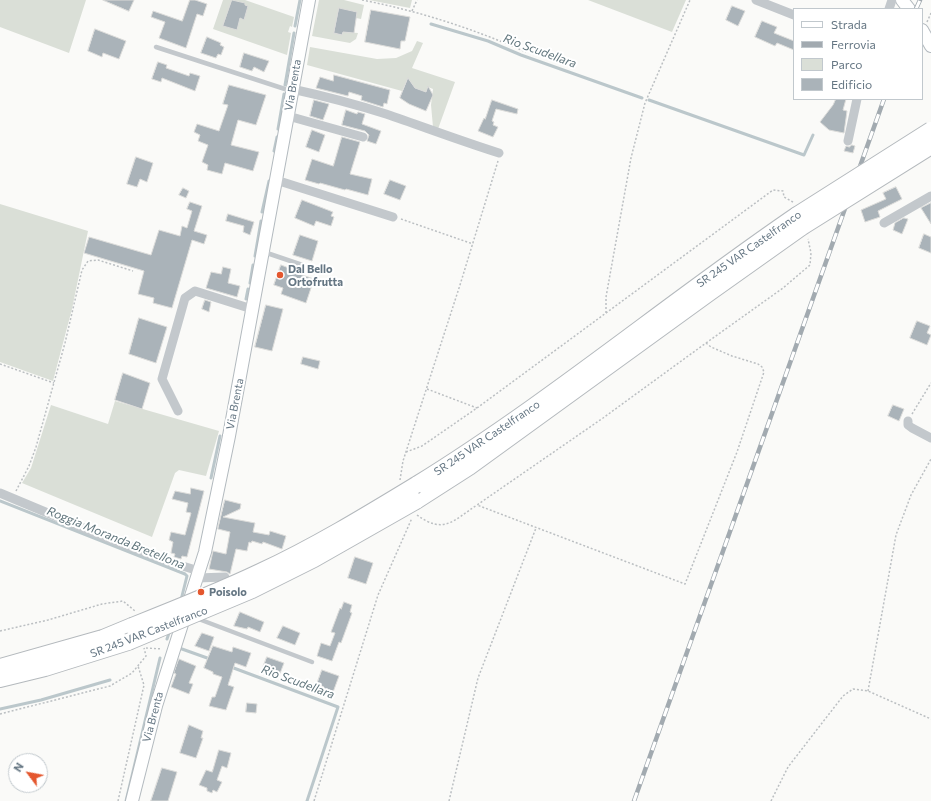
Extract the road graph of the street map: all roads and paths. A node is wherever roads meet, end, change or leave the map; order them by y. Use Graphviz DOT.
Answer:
graph roads {
  1 [pos="309,0"];
  2 [pos="362,0"];
  3 [pos="417,0"];
  4 [pos="690,0"];
  5 [pos="756,0"];
  6 [pos="902,0"];
  7 [pos="908,8"];
  8 [pos="412,11"];
  9 [pos="931,13"];
  10 [pos="793,15"];
  11 [pos="928,19"];
  12 [pos="926,34"];
  13 [pos="931,46"];
  14 [pos="156,47"];
  15 [pos="526,52"];
  16 [pos="292,90"];
  17 [pos="857,100"];
  18 [pos="288,116"];
  19 [pos="931,130"];
  20 [pos="363,137"];
  21 [pos="848,141"];
  22 [pos="931,146"];
  23 [pos="499,153"];
  24 [pos="276,178"];
  25 [pos="931,196"];
  26 [pos="393,217"];
  27 [pos="799,221"];
  28 [pos="884,223"];
  29 [pos="473,244"];
  30 [pos="262,251"];
  31 [pos="133,271"];
  32 [pos="320,271"];
  33 [pos="252,309"];
  34 [pos="606,313"];
  35 [pos="0,364"];
  36 [pos="54,383"];
  37 [pos="931,383"];
  38 [pos="427,389"];
  39 [pos="477,408"];
  40 [pos="178,411"];
  41 [pos="908,421"];
  42 [pos="931,438"];
  43 [pos="931,460"];
  44 [pos="400,480"];
  45 [pos="0,492"];
  46 [pos="416,493"];
  47 [pos="13,498"];
  48 [pos="477,505"];
  49 [pos="536,528"];
  50 [pos="198,574"];
  51 [pos="225,578"];
  52 [pos="185,615"];
  53 [pos="144,648"];
  54 [pos="172,652"];
  55 [pos="312,662"];
  56 [pos="138,666"];
  57 [pos="0,667"];
  58 [pos="0,679"];
  59 [pos="868,691"];
  60 [pos="931,719"];
  61 [pos="118,801"];
  62 [pos="132,801"];
  63 [pos="314,801"];
  64 [pos="449,801"];
  65 [pos="771,801"];
  1 -- 16 [label="street, Via Brenta"];
  2 -- 8 [label="path"];
  3 -- 8 [label="path"];
  4 -- 34 [label="path"];
  5 -- 10 [label="street"];
  6 -- 7 [label="street"];
  8 -- 15 [label="path"];
  9 -- 11 [label="path"];
  12 -- 13 [label="street"];
  14 -- 16 [label="lane"];
  16 -- 18 [label="street, Via Brenta"];
  16 -- 23 [label="street"];
  17 -- 21 [label="street"];
  18 -- 20 [label="street"];
  18 -- 24 [label="street, Via Brenta"];
  19 -- 27 [label="highway, SR 245 VAR Castelfranco, bridge"];
  22 -- 27 [label="highway, SR 245 VAR Castelfranco, bridge"];
  23 -- 29 [label="path"];
  24 -- 26 [label="street"];
  24 -- 30 [label="street, Via Brenta"];
  25 -- 28 [label="street"];
  26 -- 29 [label="path"];
  27 -- 46 [label="highway, SR 245 VAR Castelfranco"];
  29 -- 38 [label="path"];
  30 -- 32 [label="lane"];
  30 -- 33 [label="street, Via Brenta"];
  31 -- 36 [label="path"];
  33 -- 40 [label="street"];
  33 -- 50 [label="street, Via Brenta"];
  35 -- 36 [label="path"];
  36 -- 47 [label="path"];
  37 -- 41 [label="path"];
  38 -- 39 [label="path"];
  38 -- 44 [label="path"];
  41 -- 42 [label="street"];
  43 -- 59 [label="path"];
  45 -- 47 [label="street"];
  46 -- 57 [label="highway, SR 245 VAR Castelfranco, bridge"];
  46 -- 58 [label="highway, SR 245 VAR Castelfranco, bridge"];
  47 -- 50 [label="street"];
  48 -- 49 [label="path"];
  48 -- 49 [label="path"];
  48 -- 63 [label="path"];
  49 -- 64 [label="path"];
  50 -- 51 [label="street"];
  50 -- 52 [label="street, Via Brenta"];
  52 -- 54 [label="street, Via Brenta"];
  52 -- 55 [label="lane"];
  53 -- 54 [label="path"];
  54 -- 62 [label="street, Via Brenta"];
  56 -- 61 [label="path"];
  59 -- 60 [label="path"];
  59 -- 65 [label="path"];
}
